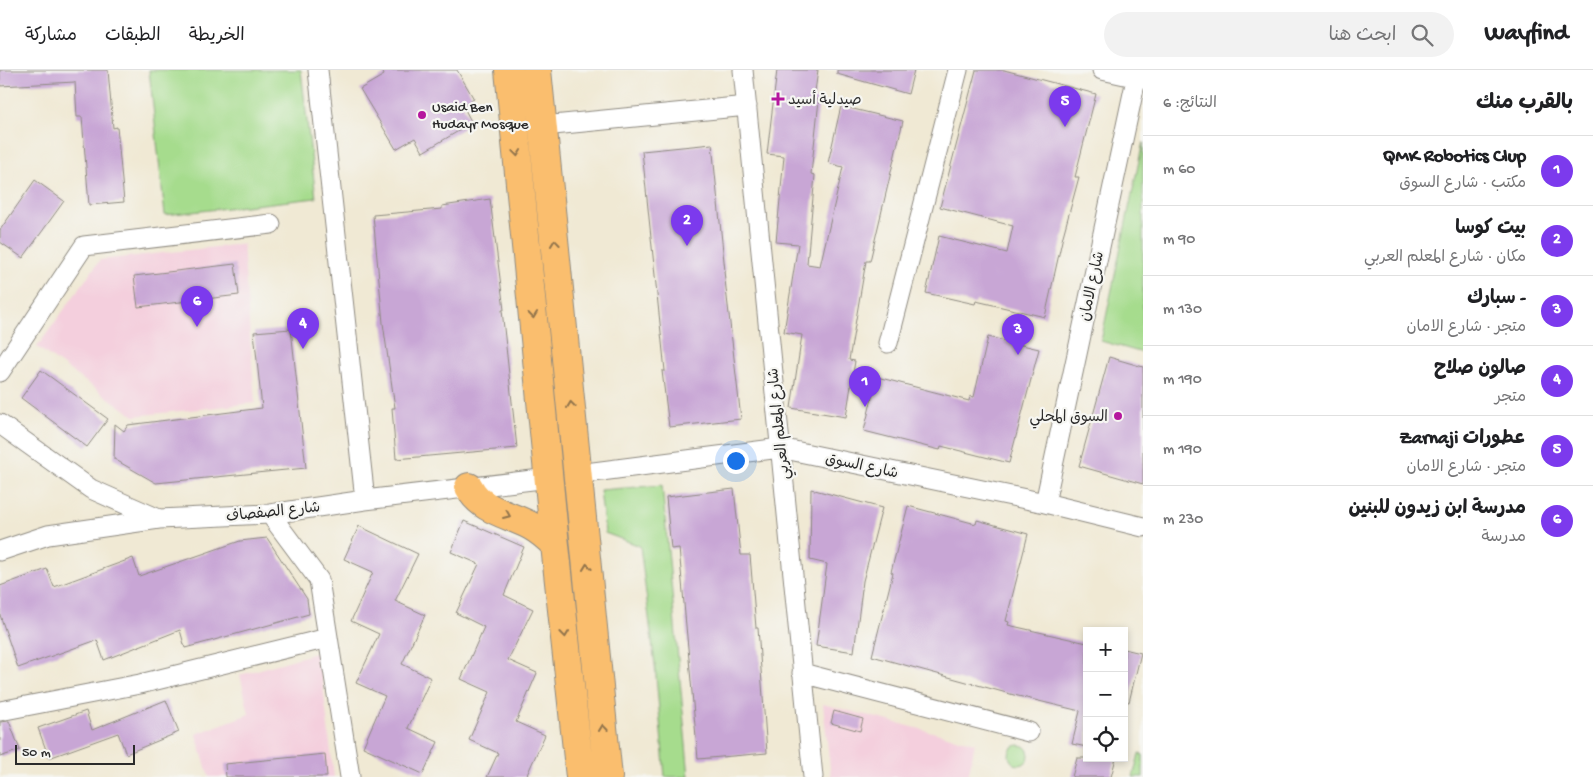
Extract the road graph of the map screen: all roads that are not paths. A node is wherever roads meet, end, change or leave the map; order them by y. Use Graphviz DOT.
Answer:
graph roads {
  1 [pos="318,70"];
  2 [pos="509,70"];
  3 [pos="537,70"];
  4 [pos="743,70"];
  5 [pos="958,70"];
  6 [pos="1102,70"];
  7 [pos="1139,76"];
  8 [pos="747,106"];
  9 [pos="543,126"];
  10 [pos="271,224"];
  11 [pos="888,343"];
  12 [pos="0,372"];
  13 [pos="0,424"];
  14 [pos="780,448"];
  15 [pos="578,474"];
  16 [pos="549,478"];
  17 [pos="469,487"];
  18 [pos="365,500"];
  19 [pos="1045,502"];
  20 [pos="270,514"];
  21 [pos="158,519"];
  22 [pos="1143,527"];
  23 [pos="555,545"];
  24 [pos="0,551"];
  25 [pos="328,638"];
  26 [pos="802,673"];
  27 [pos="0,711"];
  28 [pos="1029,732"];
  29 [pos="350,777"];
  30 [pos="580,777"];
  31 [pos="608,777"];
  32 [pos="813,777"];
  1 -- 18 [label="street"];
  2 -- 16 [label="main road, one-way"];
  3 -- 9 [label="main road"];
  4 -- 8 [label="street, شارع المعلم العربي"];
  5 -- 11 [label="street"];
  6 -- 7 [label="street"];
  7 -- 19 [label="street, شارع الامان"];
  8 -- 9 [label="street"];
  8 -- 14 [label="street, شارع المعلم العربي"];
  15 -- 9 [label="main road, one-way"];
  10 -- 12 [label="street"];
  13 -- 21 [label="street"];
  14 -- 15 [label="street, شارع السوق"];
  14 -- 19 [label="street, شارع السوق"];
  14 -- 26 [label="street, شارع المعلم العربي"];
  31 -- 15 [label="main road, one-way"];
  16 -- 17 [label="street, شارع الصفصاف"];
  16 -- 23 [label="main road"];
  17 -- 18 [label="street, شارع الصفصاف"];
  17 -- 23 [label="main road, one-way"];
  18 -- 20 [label="street, شارع الصفصاف"];
  19 -- 22 [label="street, شارع السوق"];
  20 -- 21 [label="street, شارع الصفصاف"];
  20 -- 25 [label="street"];
  21 -- 24 [label="street, شارع الصفصاف"];
  23 -- 30 [label="main road, one-way"];
  25 -- 27 [label="street"];
  25 -- 29 [label="street"];
  26 -- 28 [label="street"];
  26 -- 32 [label="street, شارع المعلم العربي"];
}
